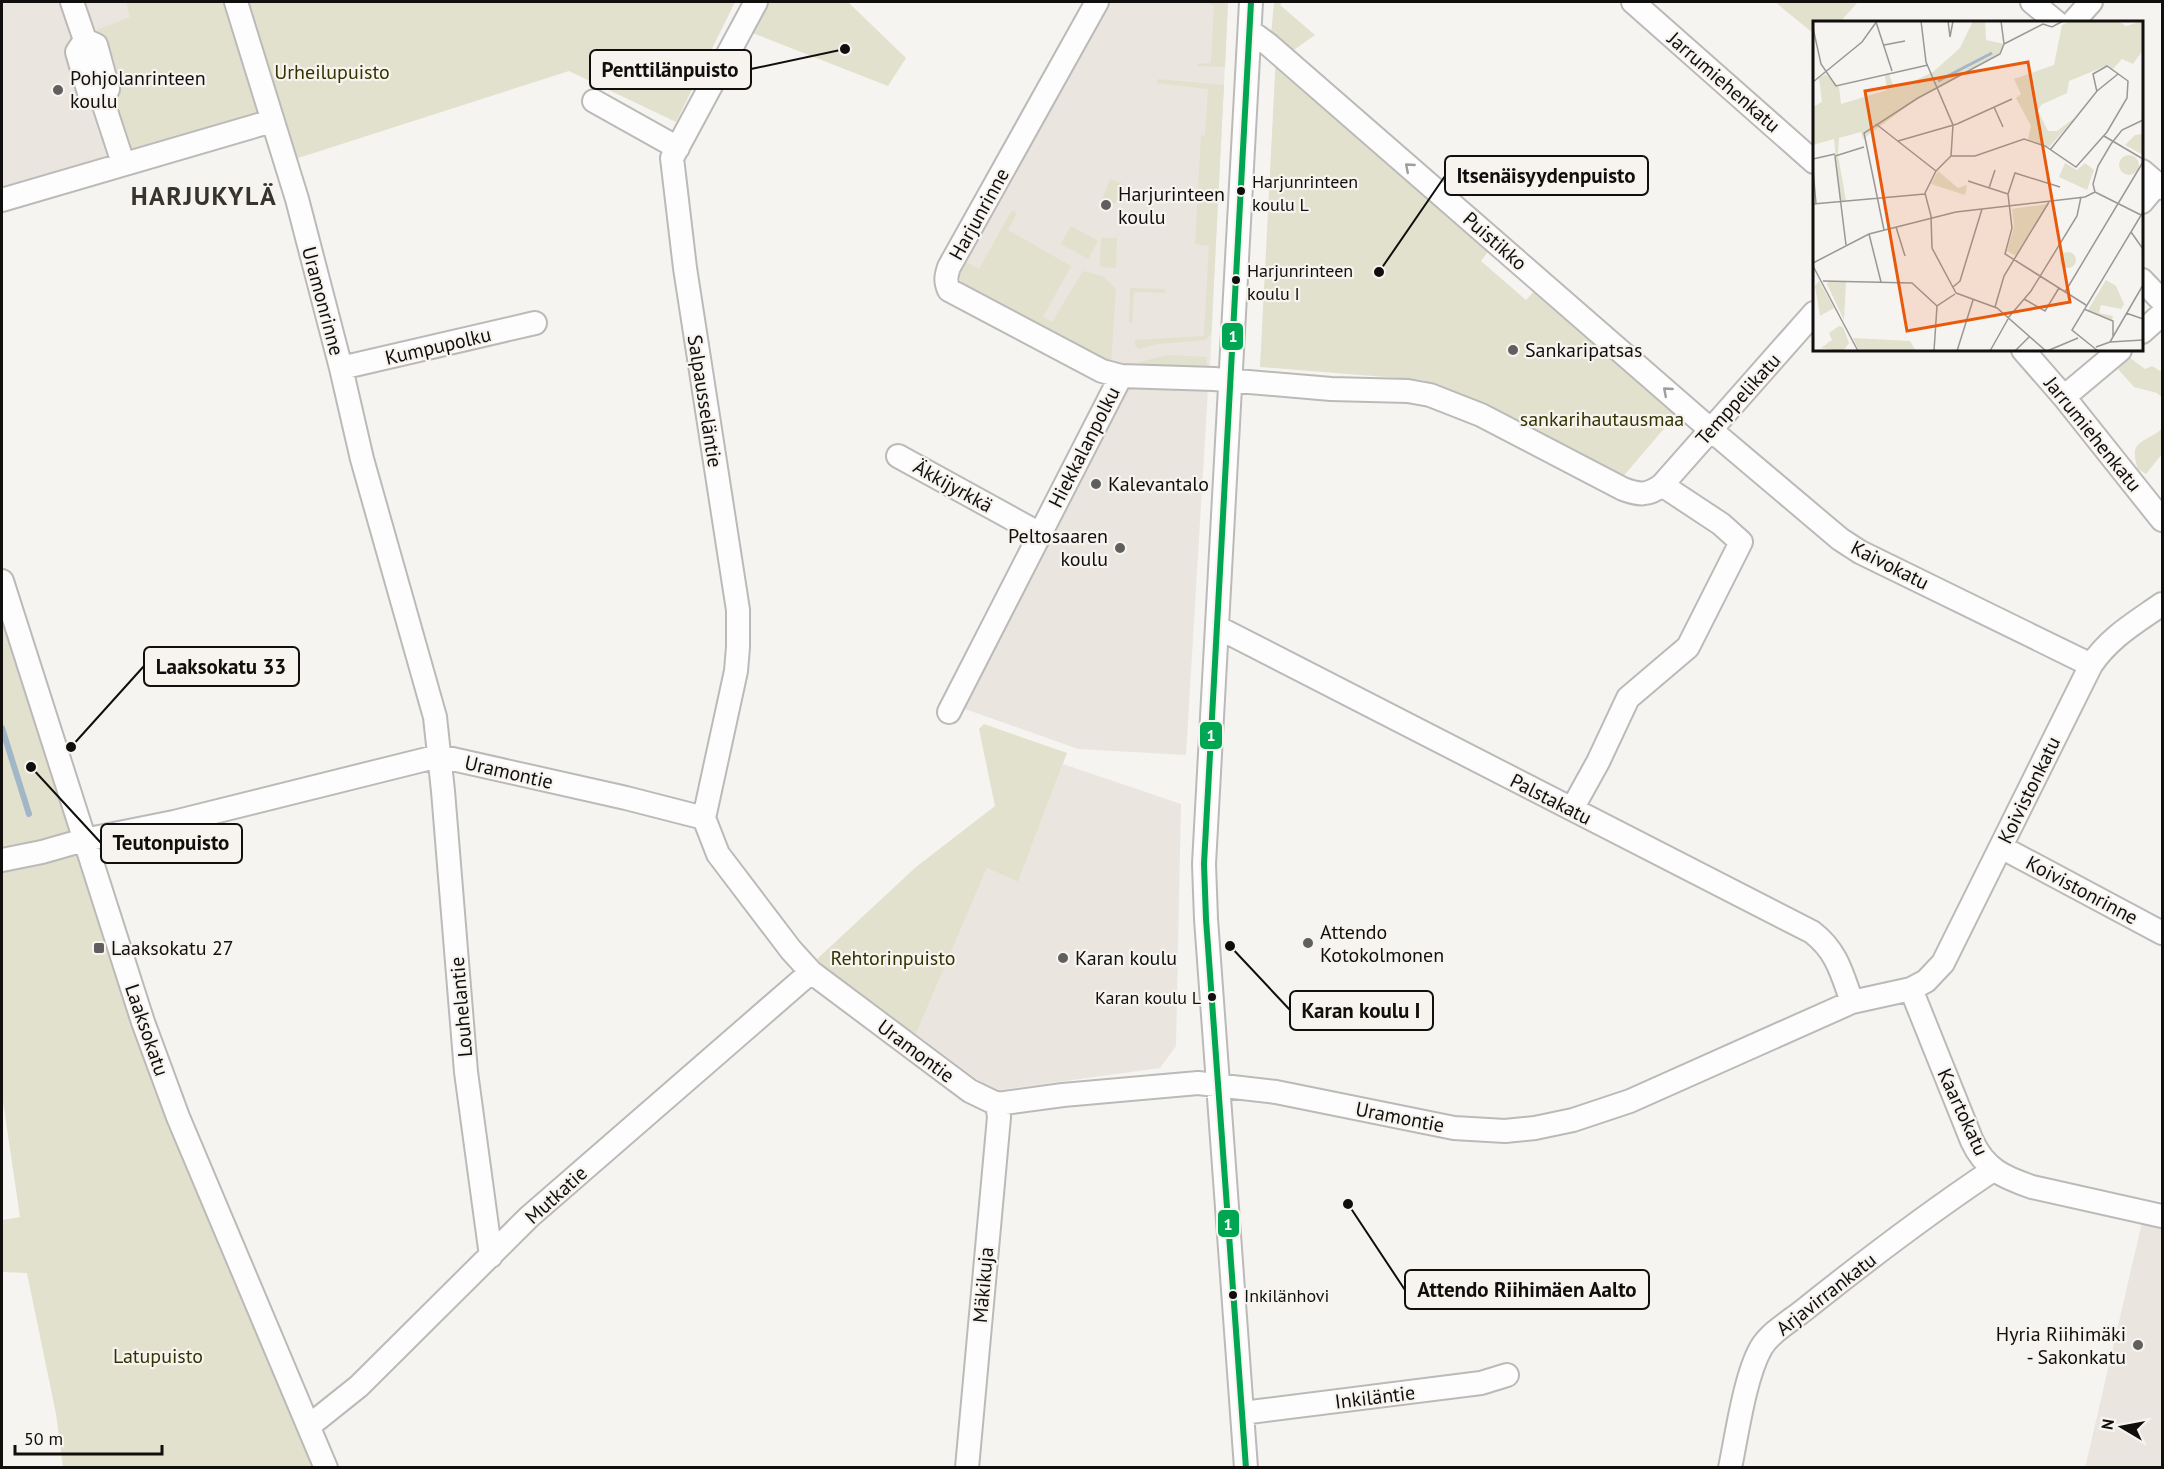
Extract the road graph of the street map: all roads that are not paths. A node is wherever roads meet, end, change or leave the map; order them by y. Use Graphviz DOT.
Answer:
graph roads {
  1 [pos="72,2"];
  2 [pos="236,2"];
  3 [pos="756,2"];
  4 [pos="1097,2"];
  5 [pos="1251,2"];
  6 [pos="1633,2"];
  7 [pos="2032,2"];
  8 [pos="2091,2"];
  9 [pos="2055,21"];
  10 [pos="2074,21"];
  11 [pos="1250,31"];
  12 [pos="594,101"];
  13 [pos="272,121"];
  14 [pos="678,148"];
  15 [pos="1813,160"];
  16 [pos="123,163"];
  17 [pos="2154,181"];
  18 [pos="2,200"];
  19 [pos="2143,200"];
  20 [pos="2143,281"];
  21 [pos="2163,301"];
  22 [pos="2163,314"];
  23 [pos="1813,315"];
  24 [pos="535,323"];
  25 [pos="2143,331"];
  26 [pos="2024,351"];
  27 [pos="2119,351"];
  28 [pos="341,368"];
  29 [pos="1121,376"];
  30 [pos="1231,381"];
  31 [pos="2064,397"];
  32 [pos="1711,429"];
  33 [pos="898,456"];
  34 [pos="1662,485"];
  35 [pos="2163,520"];
  36 [pos="1040,534"];
  37 [pos="2,581"];
  38 [pos="2163,604"];
  39 [pos="1217,627"];
  40 [pos="2091,664"];
  41 [pos="949,712"];
  42 [pos="439,756"];
  43 [pos="1572,809"];
  44 [pos="704,818"];
  45 [pos="84,840"];
  46 [pos="2001,847"];
  47 [pos="2,860"];
  48 [pos="2163,933"];
  49 [pos="811,972"];
  50 [pos="1911,988"];
  51 [pos="1852,1002"];
  52 [pos="1219,1085"];
  53 [pos="997,1104"];
  54 [pos="1993,1170"];
  55 [pos="2163,1216"];
  56 [pos="491,1256"];
  57 [pos="1507,1375"];
  58 [pos="1242,1413"];
  59 [pos="309,1426"];
  60 [pos="326,1467"];
  61 [pos="967,1467"];
  62 [pos="1246,1467"];
  63 [pos="1730,1467"];
  1 -- 16 [label="street"];
  2 -- 13 [label="street, Uramonrinne"];
  3 -- 14 [label="street, Salpausseläntie"];
  4 -- 29 [label="street, Harjunrinne"];
  5 -- 11 [label="street"];
  6 -- 15 [label="street, Jarrumiehenkatu"];
  7 -- 9 [label="street"];
  8 -- 10 [label="street"];
  11 -- 30 [label="street"];
  32 -- 11 [label="street, Puistikko, one-way"];
  12 -- 14 [label="street"];
  13 -- 16 [label="street"];
  13 -- 28 [label="street, Uramonrinne"];
  14 -- 44 [label="street, Salpausseläntie"];
  16 -- 18 [label="street"];
  17 -- 19 [label="street"];
  20 -- 21 [label="street"];
  22 -- 25 [label="street"];
  23 -- 32 [label="street, Temppelikatu"];
  24 -- 28 [label="street, Kumpupolku"];
  26 -- 31 [label="street, Jarrumiehenkatu"];
  27 -- 31 [label="street"];
  28 -- 42 [label="street, Uramonrinne"];
  29 -- 30 [label="street, Harjunrinne"];
  29 -- 36 [label="street, Hiekkalanpolku"];
  30 -- 34 [label="street"];
  30 -- 39 [label="street"];
  31 -- 35 [label="street, Jarrumiehenkatu"];
  32 -- 34 [label="street, Temppelikatu"];
  32 -- 40 [label="street, Kaivokatu"];
  33 -- 36 [label="street, Äkkijyrkkä"];
  34 -- 43 [label="street"];
  36 -- 41 [label="street, Hiekkalanpolku"];
  37 -- 45 [label="street, Laaksokatu"];
  38 -- 40 [label="street, Koivistonkatu"];
  39 -- 43 [label="street, Palstakatu"];
  39 -- 52 [label="street"];
  40 -- 46 [label="street, Koivistonkatu"];
  42 -- 44 [label="street, Uramontie"];
  42 -- 45 [label="street, Uramontie"];
  42 -- 56 [label="street, Louhelantie"];
  43 -- 51 [label="street, Palstakatu"];
  44 -- 49 [label="street, Uramontie"];
  45 -- 47 [label="street, Uramontie"];
  45 -- 59 [label="street, Laaksokatu"];
  46 -- 48 [label="street, Koivistonrinne"];
  46 -- 50 [label="street, Koivistonkatu"];
  49 -- 53 [label="street, Uramontie"];
  49 -- 56 [label="street, Mutkatie"];
  50 -- 51 [label="street, Uramontie"];
  50 -- 54 [label="street, Kaartokatu"];
  51 -- 52 [label="street, Uramontie"];
  52 -- 53 [label="street, Uramontie"];
  52 -- 58 [label="street"];
  53 -- 61 [label="street, Mäkikuja"];
  54 -- 55 [label="street, Kaartokatu"];
  54 -- 63 [label="street, Arjavirrankatu"];
  56 -- 59 [label="street, Mutkatie"];
  57 -- 58 [label="street, Inkiläntie"];
  58 -- 62 [label="street"];
  59 -- 60 [label="street, Laaksokatu"];
}
